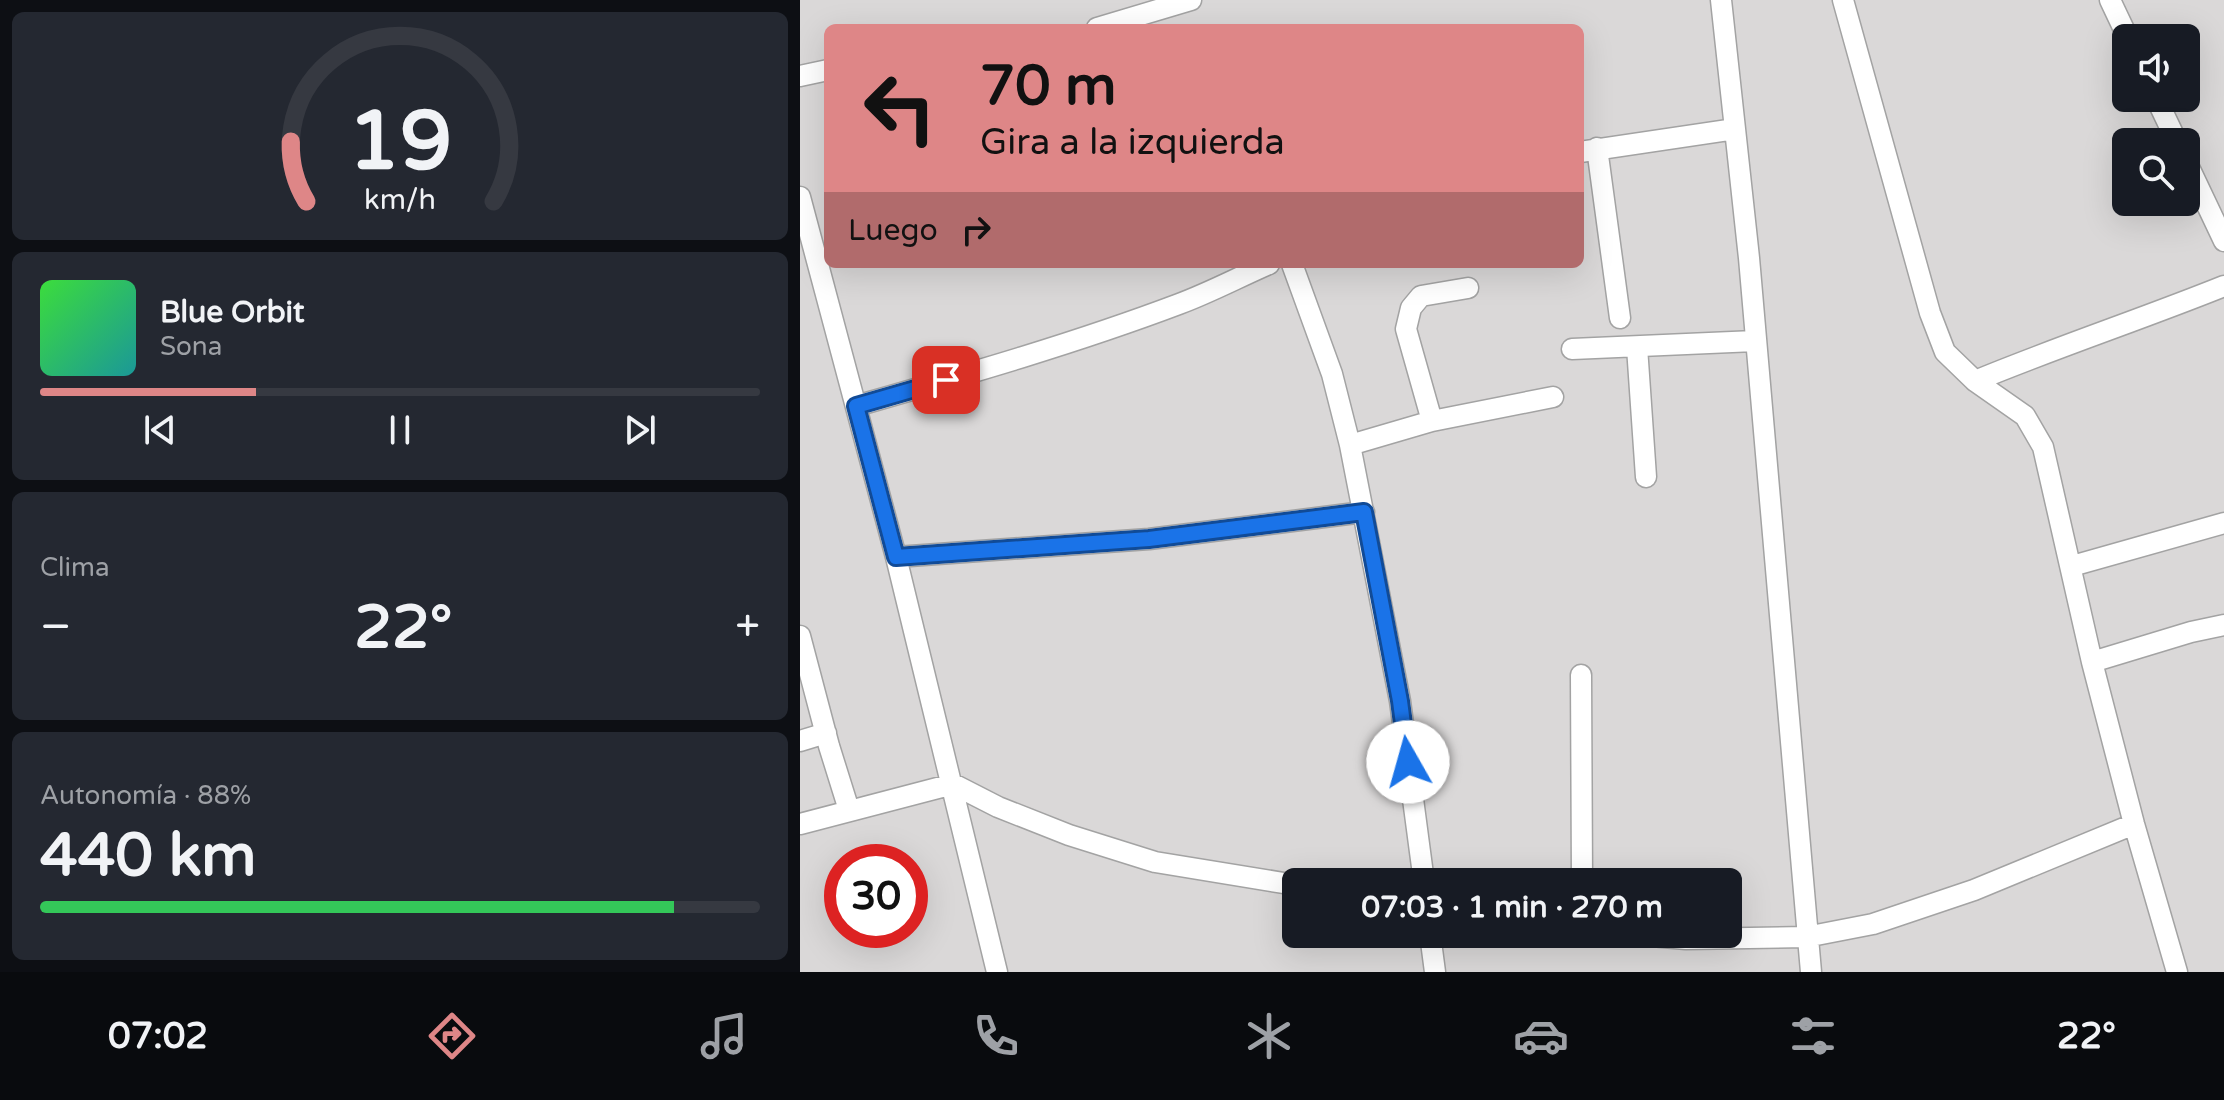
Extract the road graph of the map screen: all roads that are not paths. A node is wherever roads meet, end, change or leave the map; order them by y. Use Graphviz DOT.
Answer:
graph roads {
  1 [pos="1191,0"];
  2 [pos="1721,0"];
  3 [pos="1843,0"];
  4 [pos="2110,0"];
  5 [pos="1110,24"];
  6 [pos="2121,24"];
  7 [pos="824,71"];
  8 [pos="800,76"];
  9 [pos="1735,129"];
  10 [pos="1588,150"];
  11 [pos="2200,190"];
  12 [pos="800,197"];
  13 [pos="2224,241"];
  14 [pos="808,263"];
  15 [pos="1260,268"];
  16 [pos="1293,268"];
  17 [pos="2224,286"];
  18 [pos="1468,288"];
  19 [pos="1620,318"];
  20 [pos="1755,341"];
  21 [pos="1637,347"];
  22 [pos="1572,349"];
  23 [pos="1975,381"];
  24 [pos="1553,397"];
  25 [pos="856,406"];
  26 [pos="1432,421"];
  27 [pos="1350,445"];
  28 [pos="1646,477"];
  29 [pos="1364,512"];
  30 [pos="2224,523"];
  31 [pos="896,557"];
  32 [pos="2072,566"];
  33 [pos="2224,625"];
  34 [pos="800,636"];
  35 [pos="2092,662"];
  36 [pos="1581,675"];
  37 [pos="826,733"];
  38 [pos="800,741"];
  39 [pos="953,784"];
  40 [pos="849,810"];
  41 [pos="800,824"];
  42 [pos="2134,824"];
  43 [pos="1422,868"];
  44 [pos="1582,868"];
  45 [pos="1282,883"];
  46 [pos="1806,937"];
  47 [pos="1742,938"];
  48 [pos="1432,948"];
  49 [pos="997,972"];
  50 [pos="1435,972"];
  51 [pos="1811,972"];
  52 [pos="2177,972"];
  1 -- 5 [label="street"];
  2 -- 9 [label="street"];
  3 -- 23 [label="street"];
  4 -- 6 [label="street"];
  7 -- 8 [label="street"];
  9 -- 10 [label="street"];
  9 -- 20 [label="street"];
  10 -- 19 [label="street"];
  11 -- 13 [label="street"];
  12 -- 14 [label="street"];
  14 -- 25 [label="street"];
  15 -- 25 [label="street"];
  16 -- 27 [label="street"];
  17 -- 23 [label="street"];
  18 -- 26 [label="street"];
  20 -- 21 [label="street"];
  20 -- 46 [label="street"];
  21 -- 22 [label="street"];
  21 -- 28 [label="street"];
  23 -- 32 [label="street"];
  24 -- 26 [label="street"];
  25 -- 31 [label="street"];
  26 -- 27 [label="street"];
  27 -- 29 [label="street"];
  29 -- 31 [label="street"];
  29 -- 43 [label="street"];
  30 -- 32 [label="street"];
  31 -- 39 [label="street"];
  32 -- 35 [label="street"];
  33 -- 35 [label="street"];
  34 -- 37 [label="street"];
  35 -- 42 [label="street"];
  36 -- 44 [label="street"];
  37 -- 38 [label="street"];
  37 -- 40 [label="street"];
  39 -- 40 [label="street"];
  39 -- 45 [label="street"];
  39 -- 49 [label="street"];
  40 -- 41 [label="street"];
  42 -- 46 [label="street"];
  42 -- 52 [label="street"];
  46 -- 47 [label="street"];
  46 -- 51 [label="street"];
  48 -- 50 [label="street"];
}
